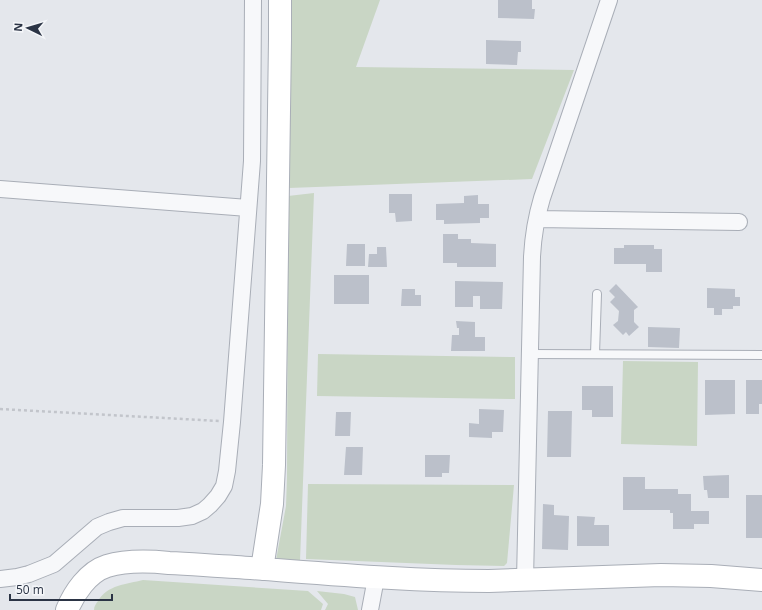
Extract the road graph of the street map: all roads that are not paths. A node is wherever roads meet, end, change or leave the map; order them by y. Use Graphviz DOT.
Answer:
graph roads {
  1 [pos="253,0"];
  2 [pos="280,0"];
  3 [pos="609,0"];
  4 [pos="0,189"];
  5 [pos="248,208"];
  6 [pos="537,219"];
  7 [pos="739,222"];
  8 [pos="597,294"];
  9 [pos="530,354"];
  10 [pos="595,354"];
  11 [pos="762,355"];
  12 [pos="262,569"];
  13 [pos="376,578"];
  14 [pos="0,579"];
  15 [pos="525,580"];
  16 [pos="762,580"];
  17 [pos="67,610"];
  18 [pos="370,610"];
  1 -- 5 [label="street"];
  2 -- 12 [label="main road"];
  3 -- 6 [label="street"];
  4 -- 5 [label="street"];
  5 -- 14 [label="street"];
  6 -- 7 [label="street"];
  6 -- 9 [label="street"];
  8 -- 10 [label="lane"];
  9 -- 10 [label="lane"];
  9 -- 15 [label="street"];
  10 -- 11 [label="lane"];
  12 -- 13 [label="main road"];
  12 -- 17 [label="main road"];
  13 -- 15 [label="main road"];
  13 -- 18 [label="street"];
  15 -- 16 [label="main road"];
}
